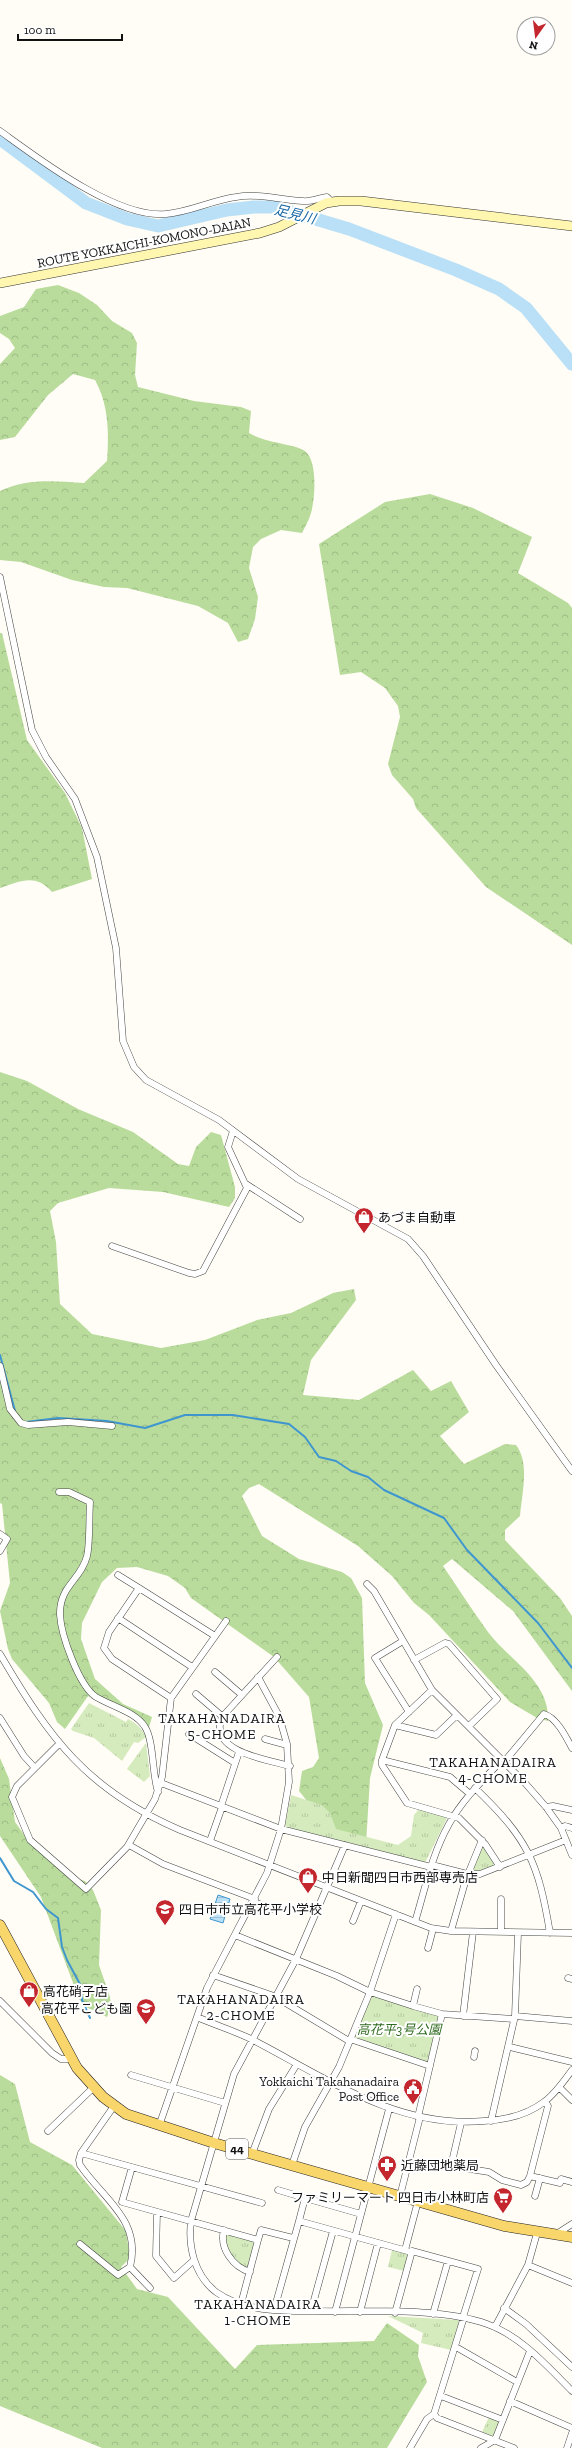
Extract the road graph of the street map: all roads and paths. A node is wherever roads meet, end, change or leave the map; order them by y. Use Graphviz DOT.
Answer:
graph roads {
  1 [pos="0,131"];
  2 [pos="331,201"];
  3 [pos="572,226"];
  4 [pos="0,282"];
  5 [pos="0,577"];
  6 [pos="233,1131"];
  7 [pos="246,1184"];
  8 [pos="300,1219"];
  9 [pos="112,1246"];
  10 [pos="0,1366"];
  11 [pos="112,1426"];
  12 [pos="572,1471"];
  13 [pos="59,1492"];
  14 [pos="0,1534"];
  15 [pos="0,1551"];
  16 [pos="118,1575"];
  17 [pos="367,1584"];
  18 [pos="139,1588"];
  19 [pos="118,1618"];
  20 [pos="226,1621"];
  21 [pos="215,1636"];
  22 [pos="403,1641"];
  23 [pos="0,1654"];
  24 [pos="277,1657"];
  25 [pos="414,1660"];
  26 [pos="192,1667"];
  27 [pos="215,1672"];
  28 [pos="258,1677"];
  29 [pos="432,1690"];
  30 [pos="196,1694"];
  31 [pos="242,1695"];
  32 [pos="171,1698"];
  33 [pos="409,1712"];
  34 [pos="457,1715"];
  35 [pos="223,1717"];
  36 [pos="0,1718"];
  37 [pos="395,1725"];
  38 [pos="468,1726"];
  39 [pos="189,1734"];
  40 [pos="265,1740"];
  41 [pos="59,1744"];
  42 [pos="287,1745"];
  43 [pos="572,1748"];
  44 [pos="239,1752"];
  45 [pos="382,1760"];
  46 [pos="503,1761"];
  47 [pos="235,1763"];
  48 [pos="290,1766"];
  49 [pos="35,1768"];
  50 [pos="161,1783"];
  51 [pos="475,1788"];
  52 [pos="158,1792"];
  53 [pos="470,1794"];
  54 [pos="221,1806"];
  55 [pos="546,1807"];
  56 [pos="572,1810"];
  57 [pos="146,1815"];
  58 [pos="454,1816"];
  59 [pos="560,1828"];
  60 [pos="572,1828"];
  61 [pos="281,1829"];
  62 [pos="482,1840"];
  63 [pos="566,1840"];
  64 [pos="210,1841"];
  65 [pos="129,1845"];
  66 [pos="345,1845"];
  67 [pos="571,1852"];
  68 [pos="530,1854"];
  69 [pos="270,1865"];
  70 [pos="432,1866"];
  71 [pos="500,1867"];
  72 [pos="467,1874"];
  73 [pos="327,1888"];
  74 [pos="501,1899"];
  75 [pos="254,1900"];
  76 [pos="362,1901"];
  77 [pos="272,1910"];
  78 [pos="396,1914"];
  79 [pos="353,1921"];
  80 [pos="415,1922"];
  81 [pos="0,1925"];
  82 [pos="433,1929"];
  83 [pos="451,1931"];
  84 [pos="473,1932"];
  85 [pos="501,1932"];
  86 [pos="518,1933"];
  87 [pos="550,1933"];
  88 [pos="572,1933"];
  89 [pos="235,1934"];
  90 [pos="428,1948"];
  91 [pos="296,1959"];
  92 [pos="213,1975"];
  93 [pos="417,1989"];
  94 [pos="370,1992"];
  95 [pos="274,1996"];
  96 [pos="0,2001"];
  97 [pos="413,2006"];
  98 [pos="442,2014"];
  99 [pos="463,2016"];
  100 [pos="197,2017"];
  101 [pos="514,2018"];
  102 [pos="572,2020"];
  103 [pos="251,2040"];
  104 [pos="350,2040"];
  105 [pos="510,2047"];
  106 [pos="72,2059"];
  107 [pos="572,2062"];
  108 [pos="297,2064"];
  109 [pos="430,2066"];
  110 [pos="572,2070"];
  111 [pos="131,2074"];
  112 [pos="331,2082"];
  113 [pos="559,2087"];
  114 [pos="93,2088"];
  115 [pos="172,2088"];
  116 [pos="572,2100"];
  117 [pos="546,2101"];
  118 [pos="225,2103"];
  119 [pos="114,2106"];
  120 [pos="389,2109"];
  121 [pos="419,2117"];
  122 [pos="492,2121"];
  123 [pos="462,2123"];
  124 [pos="159,2126"];
  125 [pos="48,2131"];
  126 [pos="214,2143"];
  127 [pos="81,2153"];
  128 [pos="252,2154"];
  129 [pos="292,2165"];
  130 [pos="132,2167"];
  131 [pos="530,2176"];
  132 [pos="540,2178"];
  133 [pos="572,2182"];
  134 [pos="201,2186"];
  135 [pos="369,2187"];
  136 [pos="278,2190"];
  137 [pos="400,2196"];
  138 [pos="535,2196"];
  139 [pos="305,2198"];
  140 [pos="418,2201"];
  141 [pos="262,2203"];
  142 [pos="157,2212"];
  143 [pos="362,2214"];
  144 [pos="191,2221"];
  145 [pos="299,2221"];
  146 [pos="572,2224"];
  147 [pos="224,2230"];
  148 [pos="333,2230"];
  149 [pos="537,2233"];
  150 [pos="555,2234"];
  151 [pos="355,2237"];
  152 [pos="572,2237"];
  153 [pos="294,2238"];
  154 [pos="258,2240"];
  155 [pos="378,2243"];
  156 [pos="80,2244"];
  157 [pos="408,2251"];
  158 [pos="194,2260"];
  159 [pos="448,2260"];
  160 [pos="528,2265"];
  161 [pos="130,2267"];
  162 [pos="250,2272"];
  163 [pos="572,2283"];
  164 [pos="150,2288"];
  165 [pos="241,2304"];
  166 [pos="504,2308"];
  167 [pos="274,2310"];
  168 [pos="311,2311"];
  169 [pos="335,2312"];
  170 [pos="360,2312"];
  171 [pos="395,2313"];
  172 [pos="433,2314"];
  173 [pos="464,2317"];
  174 [pos="495,2327"];
  175 [pos="456,2347"];
  176 [pos="530,2351"];
  177 [pos="572,2367"];
  178 [pos="517,2382"];
  179 [pos="572,2391"];
  180 [pos="441,2396"];
  181 [pos="510,2401"];
  182 [pos="434,2414"];
  183 [pos="503,2420"];
  184 [pos="572,2428"];
  185 [pos="572,2433"];
  186 [pos="495,2440"];
  187 [pos="410,2448"];
  188 [pos="481,2448"];
  189 [pos="514,2448"];
  190 [pos="567,2448"];
  1 -- 2 [label="street"];
  2 -- 3 [label="main road, ROUTE YOKKAICHI-KOMONO-DAIAN"];
  2 -- 4 [label="main road, ROUTE YOKKAICHI-KOMONO-DAIAN"];
  5 -- 6 [label="street"];
  6 -- 7 [label="street"];
  6 -- 12 [label="street"];
  7 -- 8 [label="street"];
  7 -- 9 [label="street"];
  10 -- 11 [label="street"];
  13 -- 52 [label="street"];
  14 -- 15 [label="street"];
  16 -- 18 [label="street"];
  17 -- 22 [label="street"];
  18 -- 19 [label="street"];
  18 -- 21 [label="street"];
  19 -- 26 [label="street"];
  19 -- 32 [label="street"];
  20 -- 21 [label="street"];
  21 -- 26 [label="street"];
  22 -- 25 [label="street"];
  22 -- 33 [label="street"];
  23 -- 41 [label="street"];
  24 -- 28 [label="street"];
  25 -- 29 [label="street"];
  25 -- 38 [label="street"];
  26 -- 32 [label="street"];
  27 -- 31 [label="street"];
  28 -- 31 [label="street"];
  28 -- 42 [label="street"];
  29 -- 33 [label="street"];
  29 -- 34 [label="street"];
  30 -- 35 [label="street"];
  31 -- 35 [label="street"];
  32 -- 50 [label="street"];
  33 -- 37 [label="street"];
  34 -- 37 [label="street"];
  34 -- 38 [label="street"];
  35 -- 44 [label="street"];
  36 -- 49 [label="street"];
  37 -- 45 [label="street"];
  38 -- 46 [label="street"];
  39 -- 47 [label="street"];
  40 -- 42 [label="street"];
  41 -- 49 [label="street"];
  41 -- 57 [label="street"];
  42 -- 48 [label="street"];
  43 -- 46 [label="street"];
  44 -- 47 [label="street"];
  44 -- 48 [label="street"];
  45 -- 53 [label="street"];
  45 -- 58 [label="street"];
  46 -- 51 [label="street"];
  46 -- 55 [label="street"];
  47 -- 54 [label="street"];
  48 -- 61 [label="street"];
  49 -- 65 [label="street"];
  50 -- 52 [label="street"];
  50 -- 54 [label="street"];
  51 -- 53 [label="street"];
  51 -- 68 [label="street"];
  52 -- 57 [label="street"];
  53 -- 58 [label="street"];
  54 -- 61 [label="street"];
  54 -- 64 [label="street"];
  55 -- 56 [label="street"];
  55 -- 59 [label="street"];
  57 -- 64 [label="street"];
  57 -- 65 [label="street"];
  58 -- 62 [label="street"];
  58 -- 70 [label="street"];
  59 -- 60 [label="street"];
  59 -- 63 [label="street"];
  61 -- 66 [label="street"];
  61 -- 69 [label="street"];
  62 -- 71 [label="street"];
  62 -- 72 [label="street"];
  63 -- 67 [label="street"];
  63 -- 68 [label="street"];
  64 -- 69 [label="street"];
  65 -- 75 [label="street"];
  66 -- 70 [label="street"];
  66 -- 73 [label="street"];
  68 -- 71 [label="street"];
  68 -- 87 [label="street"];
  69 -- 73 [label="street"];
  69 -- 75 [label="street"];
  70 -- 72 [label="street"];
  70 -- 80 [label="street"];
  71 -- 72 [label="street"];
  72 -- 83 [label="street"];
  73 -- 76 [label="street"];
  73 -- 91 [label="street"];
  74 -- 85 [label="street"];
  75 -- 77 [label="street"];
  75 -- 89 [label="street"];
  76 -- 78 [label="street"];
  76 -- 79 [label="street"];
  78 -- 80 [label="street"];
  78 -- 94 [label="street"];
  80 -- 82 [label="street"];
  81 -- 106 [label="main road, 44"];
  82 -- 83 [label="street"];
  82 -- 90 [label="street"];
  83 -- 84 [label="street"];
  84 -- 85 [label="street"];
  84 -- 99 [label="street"];
  85 -- 86 [label="street"];
  86 -- 87 [label="street"];
  86 -- 101 [label="street"];
  87 -- 88 [label="street"];
  89 -- 91 [label="street"];
  89 -- 92 [label="street"];
  91 -- 94 [label="street"];
  91 -- 95 [label="street"];
  92 -- 95 [label="street"];
  92 -- 100 [label="street"];
  93 -- 97 [label="street"];
  94 -- 97 [label="street"];
  94 -- 104 [label="street"];
  95 -- 103 [label="street"];
  95 -- 104 [label="street"];
  96 -- 106 [label="street"];
  97 -- 98 [label="street"];
  98 -- 99 [label="street"];
  98 -- 109 [label="street"];
  99 -- 101 [label="street"];
  100 -- 103 [label="street"];
  100 -- 115 [label="street"];
  101 -- 102 [label="street"];
  101 -- 105 [label="street"];
  103 -- 108 [label="street"];
  103 -- 118 [label="street"];
  104 -- 109 [label="street"];
  104 -- 112 [label="street"];
  105 -- 107 [label="street"];
  105 -- 122 [label="street"];
  106 -- 114 [label="main road, 44"];
  108 -- 112 [label="street"];
  108 -- 128 [label="street"];
  109 -- 121 [label="street"];
  110 -- 113 [label="street"];
  111 -- 115 [label="street"];
  112 -- 120 [label="street"];
  112 -- 129 [label="street"];
  113 -- 116 [label="street"];
  113 -- 117 [label="street"];
  114 -- 119 [label="main road, 44"];
  114 -- 125 [label="street"];
  115 -- 118 [label="street"];
  115 -- 124 [label="street"];
  117 -- 122 [label="street"];
  117 -- 131 [label="street"];
  118 -- 126 [label="street"];
  119 -- 124 [label="main road, 44"];
  119 -- 127 [label="street"];
  120 -- 121 [label="street"];
  120 -- 135 [label="street"];
  121 -- 123 [label="street"];
  121 -- 137 [label="street"];
  122 -- 123 [label="street"];
  123 -- 131 [label="street"];
  124 -- 126 [label="main road, 44"];
  126 -- 128 [label="main road, 44"];
  126 -- 134 [label="street"];
  127 -- 130 [label="street"];
  127 -- 161 [label="street"];
  128 -- 129 [label="main road, 44"];
  129 -- 135 [label="main road, 44"];
  130 -- 134 [label="street"];
  130 -- 142 [label="street"];
  131 -- 132 [label="street"];
  132 -- 133 [label="street"];
  132 -- 138 [label="street"];
  134 -- 141 [label="street"];
  134 -- 144 [label="street"];
  135 -- 137 [label="main road, 44"];
  135 -- 143 [label="street"];
  136 -- 139 [label="street"];
  137 -- 140 [label="main road, 44"];
  139 -- 143 [label="street"];
  139 -- 145 [label="street"];
  140 -- 149 [label="main road, 44"];
  140 -- 157 [label="street"];
  142 -- 144 [label="street"];
  142 -- 158 [label="street"];
  143 -- 151 [label="street"];
  144 -- 147 [label="street"];
  144 -- 158 [label="street"];
  145 -- 148 [label="street"];
  145 -- 153 [label="street"];
  146 -- 150 [label="street"];
  147 -- 154 [label="street"];
  147 -- 162 [label="street"];
  148 -- 151 [label="street"];
  148 -- 168 [label="street"];
  149 -- 150 [label="main road, 44"];
  149 -- 160 [label="street"];
  150 -- 152 [label="main road, 44"];
  151 -- 155 [label="street"];
  151 -- 169 [label="street"];
  153 -- 154 [label="street"];
  153 -- 167 [label="street"];
  154 -- 162 [label="street"];
  155 -- 157 [label="street"];
  155 -- 170 [label="street"];
  156 -- 161 [label="street"];
  157 -- 159 [label="street"];
  157 -- 171 [label="street"];
  158 -- 165 [label="street"];
  159 -- 172 [label="street"];
  159 -- 173 [label="street"];
  160 -- 163 [label="street"];
  160 -- 166 [label="street"];
  161 -- 164 [label="street"];
  162 -- 165 [label="street"];
  165 -- 167 [label="street"];
  166 -- 174 [label="street"];
  166 -- 177 [label="street"];
  167 -- 168 [label="street"];
  168 -- 169 [label="street"];
  169 -- 170 [label="street"];
  170 -- 171 [label="street"];
  171 -- 172 [label="street"];
  172 -- 173 [label="street"];
  173 -- 174 [label="street"];
  173 -- 175 [label="street"];
  174 -- 176 [label="street"];
  175 -- 178 [label="street"];
  175 -- 180 [label="street"];
  176 -- 178 [label="street"];
  176 -- 179 [label="street"];
  178 -- 181 [label="street"];
  180 -- 182 [label="street"];
  180 -- 183 [label="street"];
  181 -- 183 [label="street"];
  181 -- 184 [label="street"];
  182 -- 186 [label="street"];
  182 -- 187 [label="street"];
  183 -- 186 [label="street"];
  185 -- 190 [label="street"];
  186 -- 188 [label="street"];
  186 -- 189 [label="street"];
}
